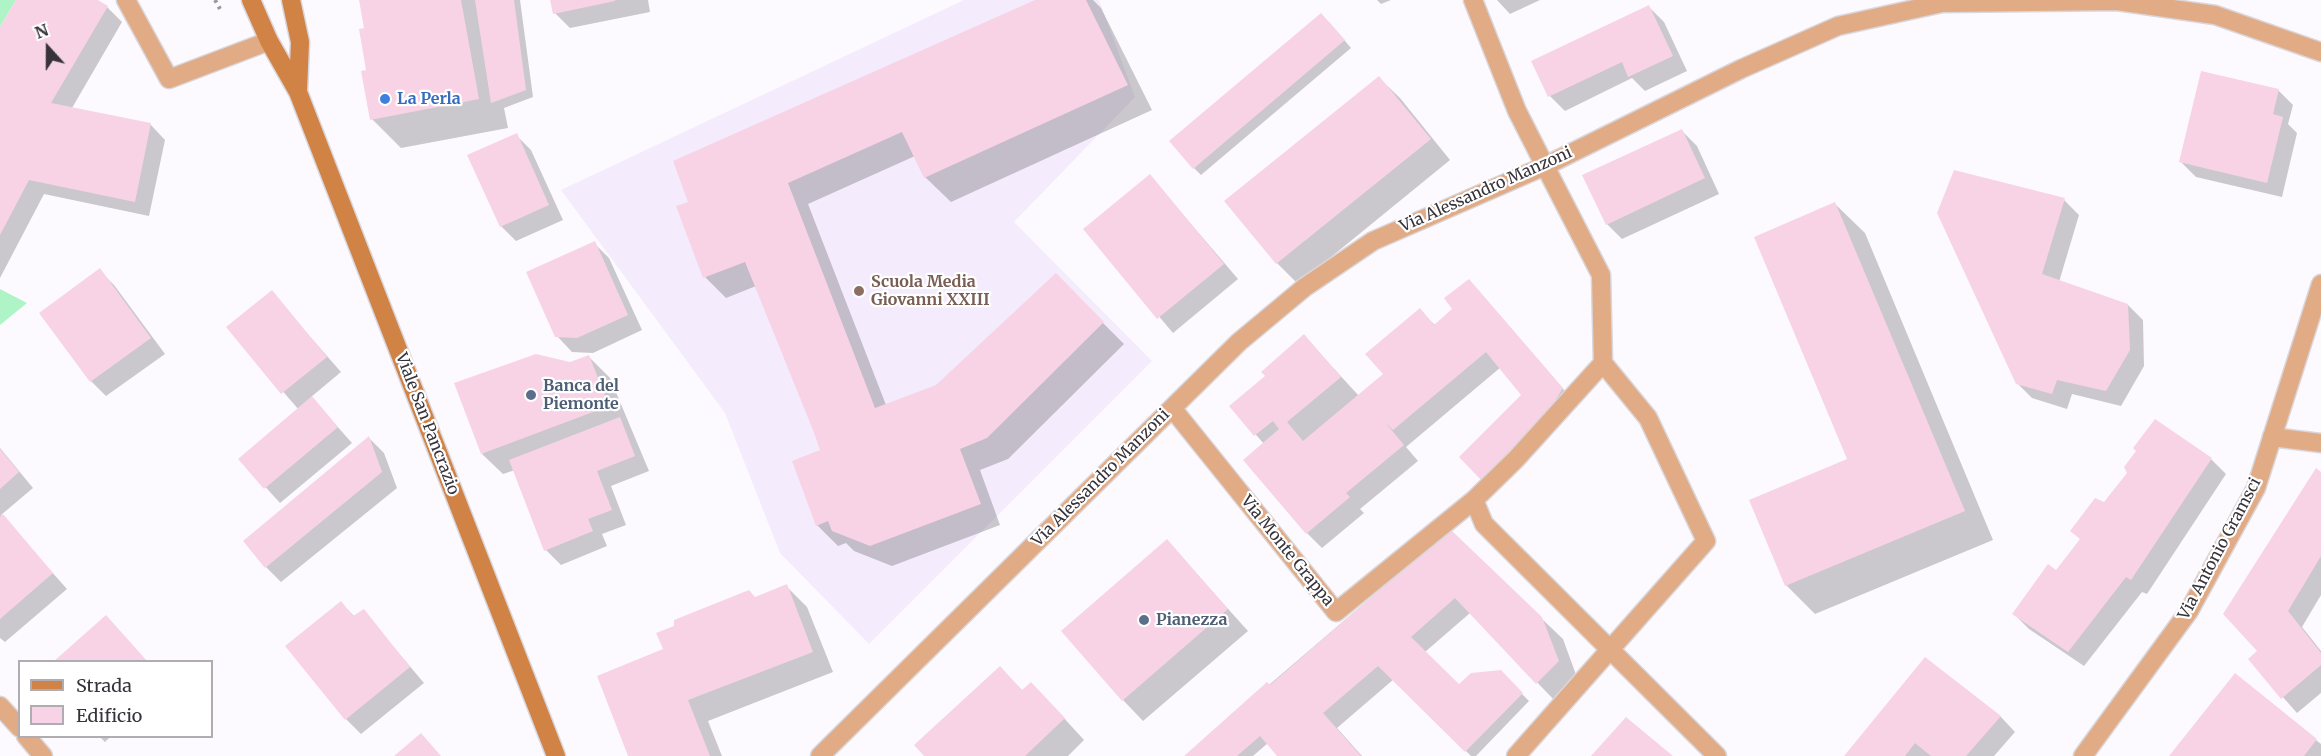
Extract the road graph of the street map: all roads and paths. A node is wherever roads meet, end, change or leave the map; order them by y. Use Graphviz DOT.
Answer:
graph roads {
  1 [pos="126,0"];
  2 [pos="250,0"];
  3 [pos="291,0"];
  4 [pos="1473,0"];
  5 [pos="269,41"];
  6 [pos="2321,52"];
  7 [pos="298,92"];
  8 [pos="1545,166"];
  9 [pos="2321,284"];
  10 [pos="1603,363"];
  11 [pos="1172,408"];
  12 [pos="2272,437"];
  13 [pos="2321,443"];
  14 [pos="1474,500"];
  15 [pos="1608,651"];
  16 [pos="0,706"];
  17 [pos="18,726"];
  18 [pos="28,738"];
  19 [pos="43,756"];
  20 [pos="556,756"];
  21 [pos="820,756"];
  22 [pos="1516,756"];
  23 [pos="1717,756"];
  24 [pos="2083,756"];
  1 -- 5 [label="street"];
  2 -- 5 [label="street, Viale San Pancrazio"];
  3 -- 7 [label="street, Viale San Pancrazio"];
  4 -- 8 [label="street"];
  5 -- 7 [label="street, Viale San Pancrazio"];
  6 -- 8 [label="street, Via Alessandro Manzoni"];
  7 -- 20 [label="street, Viale San Pancrazio"];
  8 -- 10 [label="street"];
  8 -- 11 [label="street, Via Alessandro Manzoni"];
  9 -- 12 [label="street, Via Antonio Gramsci"];
  10 -- 14 [label="street, Via Monte Grappa"];
  10 -- 15 [label="street"];
  11 -- 14 [label="street, Via Monte Grappa"];
  11 -- 21 [label="street, Via Alessandro Manzoni"];
  12 -- 13 [label="street"];
  12 -- 24 [label="street, Via Antonio Gramsci"];
  14 -- 15 [label="street"];
  15 -- 22 [label="street"];
  15 -- 23 [label="street"];
  16 -- 17 [label="street"];
  18 -- 19 [label="street"];
}
